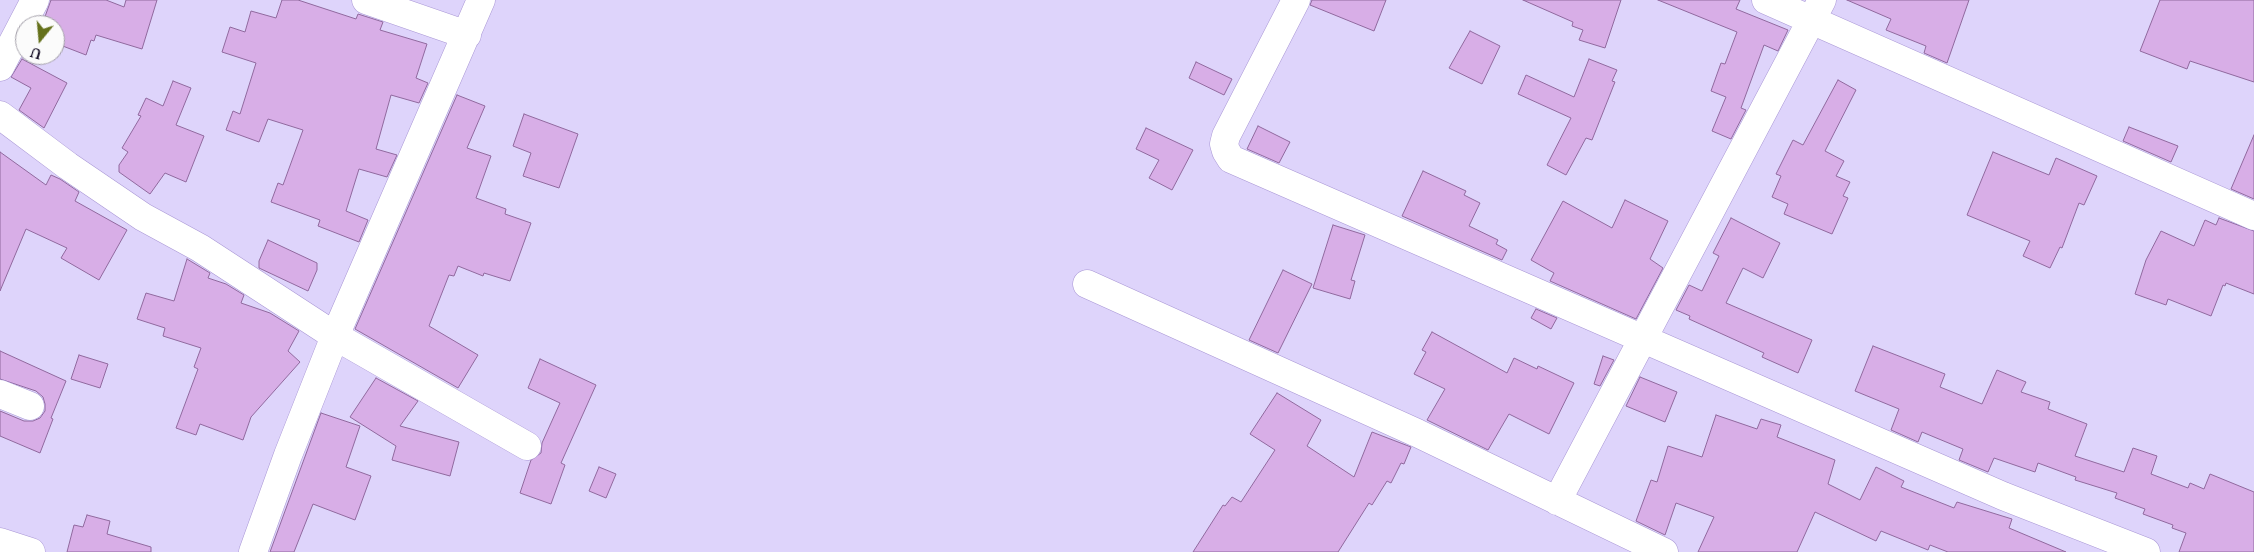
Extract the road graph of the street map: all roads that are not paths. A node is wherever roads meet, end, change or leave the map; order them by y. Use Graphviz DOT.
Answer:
graph roads {
  1 [pos="35,0"];
  2 [pos="366,0"];
  3 [pos="481,0"];
  4 [pos="1296,0"];
  5 [pos="1766,0"];
  6 [pos="1817,10"];
  7 [pos="466,34"];
  8 [pos="0,67"];
  9 [pos="0,115"];
  10 [pos="2254,216"];
  11 [pos="1087,284"];
  12 [pos="334,336"];
  13 [pos="1642,339"];
  14 [pos="0,394"];
  15 [pos="30,406"];
  16 [pos="528,446"];
  17 [pos="1557,501"];
  18 [pos="0,542"];
  19 [pos="31,552"];
  20 [pos="253,552"];
  21 [pos="1664,552"];
  22 [pos="2146,552"];
  1 -- 8 [label="street"];
  2 -- 7 [label="street"];
  3 -- 7 [label="street"];
  4 -- 13 [label="street"];
  5 -- 6 [label="street"];
  6 -- 10 [label="street"];
  6 -- 13 [label="street"];
  7 -- 12 [label="street"];
  9 -- 12 [label="street"];
  11 -- 17 [label="street"];
  12 -- 16 [label="street"];
  12 -- 20 [label="street"];
  13 -- 17 [label="street"];
  13 -- 22 [label="street"];
  14 -- 15 [label="street"];
  17 -- 21 [label="street"];
  18 -- 19 [label="street"];
}
